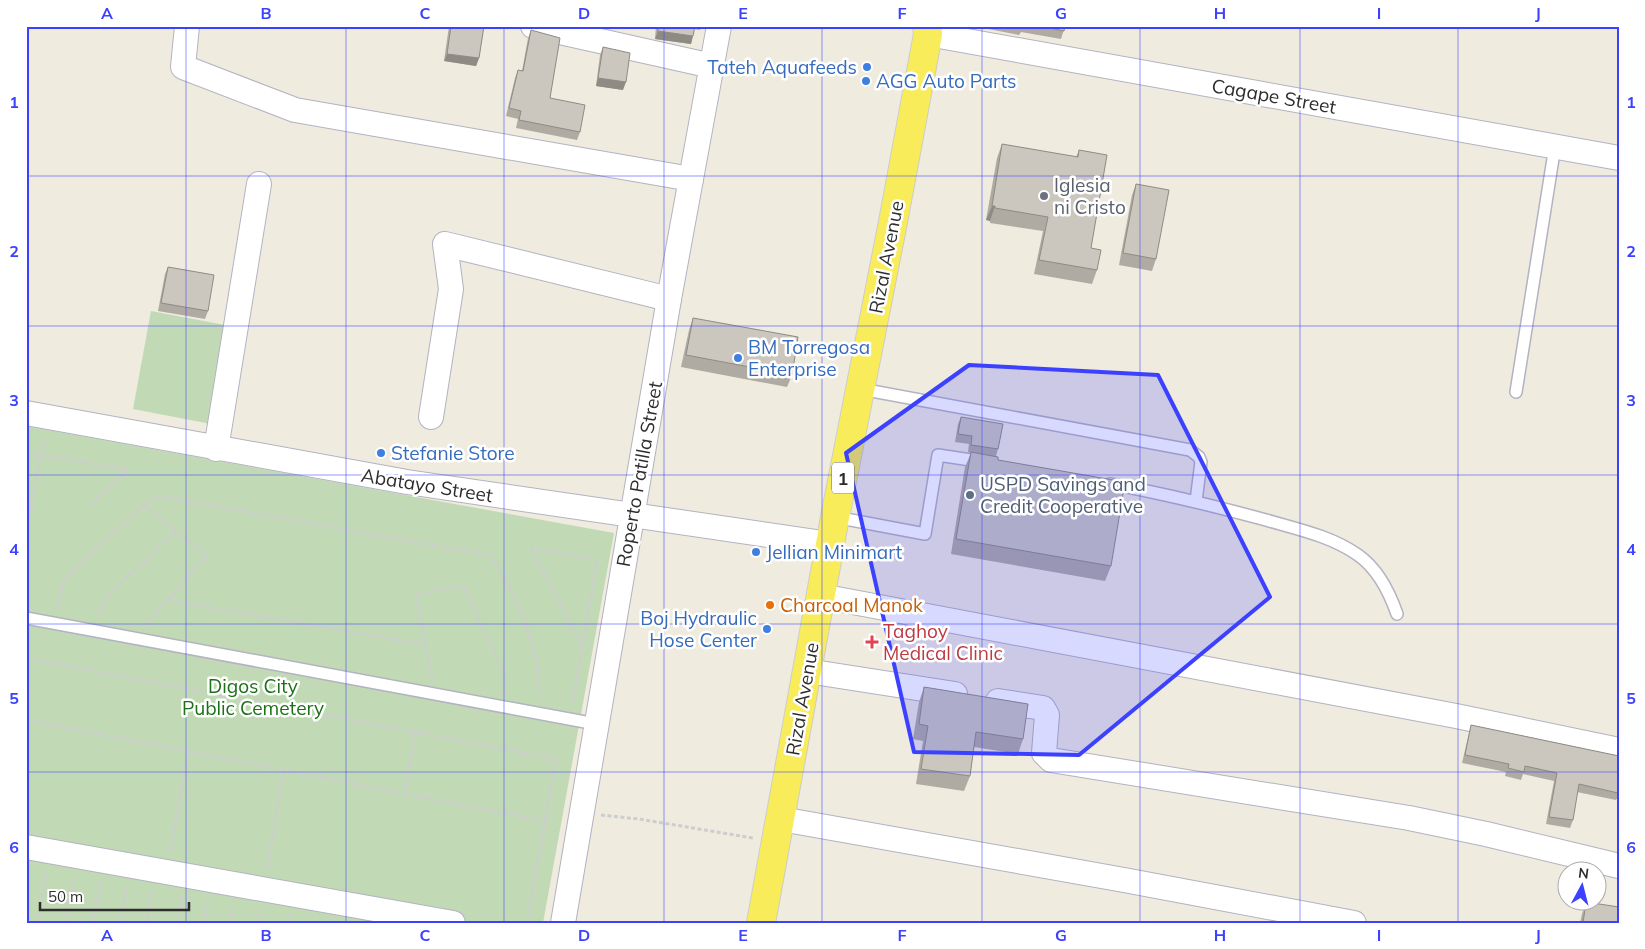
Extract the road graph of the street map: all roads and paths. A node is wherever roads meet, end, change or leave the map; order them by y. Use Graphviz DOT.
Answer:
graph roads {
  1 [pos="187,26"];
  2 [pos="533,26"];
  3 [pos="719,26"];
  4 [pos="930,29"];
  5 [pos="712,66"];
  6 [pos="1555,146"];
  7 [pos="1619,158"];
  8 [pos="691,179"];
  9 [pos="259,184"];
  10 [pos="669,298"];
  11 [pos="861,389"];
  12 [pos="1516,392"];
  13 [pos="37,415"];
  14 [pos="431,418"];
  15 [pos="216,449"];
  16 [pos="26,452"];
  17 [pos="41,454"];
  18 [pos="995,464"];
  19 [pos="1098,482"];
  20 [pos="26,494"];
  21 [pos="33,496"];
  22 [pos="1196,501"];
  23 [pos="88,505"];
  24 [pos="143,505"];
  25 [pos="632,516"];
  26 [pos="835,517"];
  27 [pos="176,531"];
  28 [pos="26,532"];
  29 [pos="830,544"];
  30 [pos="821,596"];
  31 [pos="167,600"];
  32 [pos="1397,614"];
  33 [pos="26,618"];
  34 [pos="54,623"];
  35 [pos="95,631"];
  36 [pos="134,638"];
  37 [pos="426,646"];
  38 [pos="582,646"];
  39 [pos="26,658"];
  40 [pos="807,671"];
  41 [pos="436,694"];
  42 [pos="502,707"];
  43 [pos="540,714"];
  44 [pos="569,719"];
  45 [pos="26,720"];
  46 [pos="596,724"];
  47 [pos="416,732"];
  48 [pos="1619,750"];
  49 [pos="188,752"];
  50 [pos="284,770"];
  51 [pos="404,793"];
  52 [pos="581,813"];
  53 [pos="546,821"];
  54 [pos="779,830"];
  55 [pos="26,847"];
  56 [pos="51,851"];
  57 [pos="78,856"];
  58 [pos="104,861"];
  59 [pos="131,866"];
  60 [pos="1619,866"];
  61 [pos="169,872"];
  62 [pos="263,889"];
  63 [pos="38,923"];
  64 [pos="66,923"];
  65 [pos="93,923"];
  66 [pos="121,923"];
  67 [pos="147,923"];
  68 [pos="177,923"];
  69 [pos="453,923"];
  70 [pos="527,923"];
  71 [pos="563,923"];
  72 [pos="762,923"];
  73 [pos="1354,923"];
  1 -- 8 [label="street"];
  2 -- 5 [label="street"];
  3 -- 5 [label="street, Roperto Patilla Street"];
  4 -- 6 [label="street, Cagape Street"];
  4 -- 11 [label="main road, Rizal Avenue / 1"];
  5 -- 8 [label="street, Roperto Patilla Street"];
  6 -- 7 [label="street, Cagape Street"];
  6 -- 12 [label="lane"];
  8 -- 10 [label="street, Roperto Patilla Street"];
  9 -- 15 [label="street"];
  10 -- 14 [label="street"];
  10 -- 25 [label="street, Roperto Patilla Street"];
  11 -- 22 [label="lane"];
  11 -- 26 [label="main road, Rizal Avenue / 1"];
  13 -- 15 [label="street, Abatayo Street"];
  13 -- 17 [label="path"];
  15 -- 25 [label="street, Abatayo Street"];
  16 -- 17 [label="path"];
  17 -- 21 [label="path"];
  17 -- 23 [label="path"];
  18 -- 26 [label="lane"];
  19 -- 22 [label="lane"];
  20 -- 21 [label="path"];
  21 -- 28 [label="path"];
  22 -- 32 [label="lane"];
  24 -- 27 [label="path"];
  24 -- 34 [label="path"];
  24 -- 43 [label="path"];
  25 -- 29 [label="street, Abatayo Street"];
  25 -- 46 [label="street, Roperto Patilla Street"];
  26 -- 29 [label="main road, Rizal Avenue / 1"];
  27 -- 31 [label="path"];
  27 -- 35 [label="path"];
  29 -- 30 [label="main road, Rizal Avenue / 1"];
  30 -- 40 [label="main road, Rizal Avenue / 1"];
  30 -- 48 [label="street"];
  31 -- 36 [label="path"];
  31 -- 37 [label="path"];
  33 -- 34 [label="lane"];
  34 -- 35 [label="lane"];
  35 -- 36 [label="lane"];
  36 -- 41 [label="lane"];
  37 -- 41 [label="path"];
  37 -- 42 [label="path"];
  38 -- 38 [label="path"];
  38 -- 44 [label="path"];
  39 -- 47 [label="path"];
  40 -- 54 [label="main road, Rizal Avenue / 1"];
  40 -- 60 [label="street"];
  41 -- 42 [label="lane"];
  42 -- 43 [label="lane"];
  43 -- 44 [label="lane"];
  44 -- 46 [label="lane"];
  45 -- 49 [label="path"];
  46 -- 52 [label="street, Roperto Patilla Street"];
  47 -- 51 [label="path"];
  47 -- 53 [label="path"];
  49 -- 50 [label="path"];
  49 -- 61 [label="path"];
  50 -- 51 [label="path"];
  50 -- 62 [label="path"];
  51 -- 53 [label="path"];
  52 -- 54 [label="path"];
  52 -- 71 [label="street, Roperto Patilla Street"];
  53 -- 70 [label="path"];
  54 -- 72 [label="main road, Rizal Avenue / 1"];
  54 -- 73 [label="street"];
  55 -- 56 [label="street"];
  56 -- 57 [label="street"];
  56 -- 63 [label="path"];
  57 -- 58 [label="street"];
  57 -- 64 [label="path"];
  58 -- 59 [label="street"];
  58 -- 65 [label="path"];
  59 -- 61 [label="street"];
  59 -- 66 [label="path"];
  61 -- 62 [label="street"];
  61 -- 67 [label="path"];
  61 -- 68 [label="path"];
  62 -- 69 [label="street"];
}
